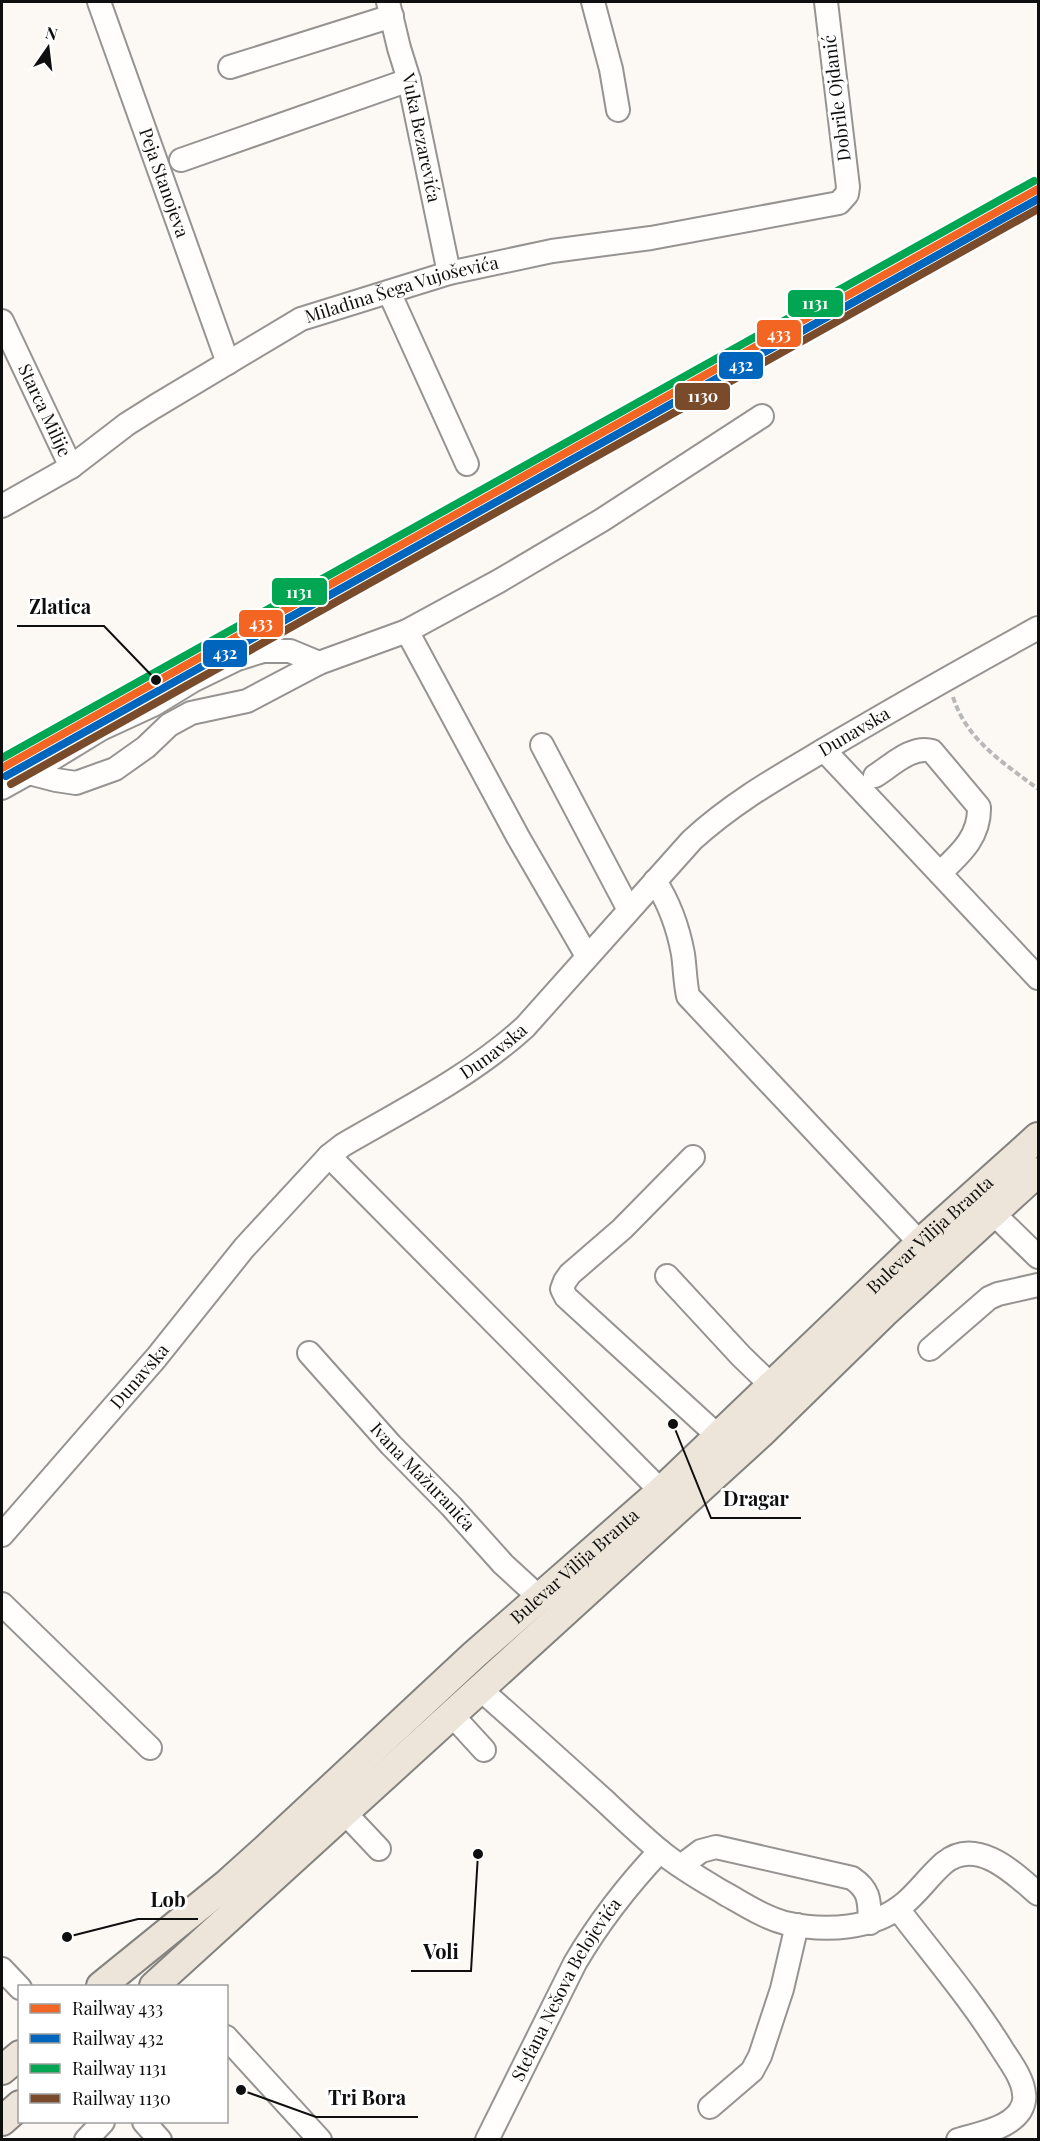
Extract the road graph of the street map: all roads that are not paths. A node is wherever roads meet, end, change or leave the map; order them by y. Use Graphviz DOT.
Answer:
graph roads {
  1 [pos="99,2"];
  2 [pos="593,2"];
  3 [pos="826,2"];
  4 [pos="390,9"];
  5 [pos="230,67"];
  6 [pos="409,80"];
  7 [pos="618,110"];
  8 [pos="181,160"];
  9 [pos="847,194"];
  10 [pos="449,273"];
  11 [pos="389,292"];
  12 [pos="2,321"];
  13 [pos="228,363"];
  14 [pos="762,416"];
  15 [pos="467,464"];
  16 [pos="71,467"];
  17 [pos="2,506"];
  18 [pos="1038,628"];
  19 [pos="407,631"];
  20 [pos="319,663"];
  21 [pos="542,745"];
  22 [pos="824,750"];
  23 [pos="29,773"];
  24 [pos="875,776"];
  25 [pos="2,788"];
  26 [pos="940,873"];
  27 [pos="655,881"];
  28 [pos="629,910"];
  29 [pos="587,956"];
  30 [pos="1038,978"];
  31 [pos="1038,1137"];
  32 [pos="329,1156"];
  33 [pos="693,1157"];
  34 [pos="1038,1172"];
  35 [pos="993,1213"];
  36 [pos="920,1243"];
  37 [pos="1038,1257"];
  38 [pos="667,1276"];
  39 [pos="1038,1285"];
  40 [pos="930,1349"];
  41 [pos="309,1353"];
  42 [pos="771,1385"];
  43 [pos="718,1436"];
  44 [pos="661,1491"];
  45 [pos="2,1535"];
  46 [pos="540,1598"];
  47 [pos="2,1604"];
  48 [pos="480,1689"];
  49 [pos="452,1715"];
  50 [pos="150,1748"];
  51 [pos="484,1750"];
  52 [pos="345,1813"];
  53 [pos="379,1849"];
  54 [pos="660,1851"];
  55 [pos="681,1866"];
  56 [pos="1038,1894"];
  57 [pos="898,1909"];
  58 [pos="870,1923"];
  59 [pos="797,1925"];
  60 [pos="2,1969"];
  61 [pos="102,1985"];
  62 [pos="155,1985"];
  63 [pos="18,1986"];
  64 [pos="228,2039"];
  65 [pos="18,2057"];
  66 [pos="2,2070"];
  67 [pos="18,2107"];
  68 [pos="711,2107"];
  69 [pos="2,2121"];
  70 [pos="101,2123"];
  71 [pos="146,2123"];
  72 [pos="86,2139"];
  73 [pos="160,2139"];
  74 [pos="320,2139"];
  75 [pos="486,2139"];
  76 [pos="958,2139"];
  1 -- 13 [label="street, Peja Stanojeva"];
  2 -- 7 [label="street"];
  3 -- 9 [label="street, Dobrile Ojdanić"];
  4 -- 5 [label="street"];
  4 -- 6 [label="street, Vuka Bezarevića"];
  6 -- 8 [label="street"];
  6 -- 10 [label="street, Vuka Bezarevića"];
  9 -- 10 [label="street, Miladina Šega Vujoševića"];
  10 -- 11 [label="street, Miladina Šega Vujoševića"];
  11 -- 13 [label="street, Miladina Šega Vujoševića"];
  11 -- 15 [label="street"];
  12 -- 16 [label="street, Starca Milije"];
  13 -- 16 [label="street, Miladina Šega Vujoševića"];
  14 -- 19 [label="street"];
  16 -- 17 [label="street, Miladina Šega Vujoševića"];
  18 -- 22 [label="street, Dunavska"];
  19 -- 20 [label="street"];
  19 -- 29 [label="street"];
  20 -- 23 [label="street"];
  20 -- 23 [label="street"];
  21 -- 28 [label="street"];
  22 -- 26 [label="street"];
  22 -- 27 [label="street, Dunavska"];
  23 -- 25 [label="street"];
  24 -- 26 [label="street"];
  26 -- 30 [label="street"];
  27 -- 28 [label="street, Dunavska"];
  27 -- 36 [label="street"];
  28 -- 29 [label="street, Dunavska"];
  29 -- 32 [label="street, Dunavska"];
  31 -- 36 [label="main road, Bulevar Vilija Branta"];
  32 -- 44 [label="street"];
  32 -- 45 [label="street, Dunavska"];
  33 -- 43 [label="street"];
  34 -- 35 [label="main road, Bulevar Vilija Branta"];
  35 -- 37 [label="street"];
  35 -- 48 [label="main road, Bulevar Vilija Branta"];
  36 -- 42 [label="main road, Bulevar Vilija Branta"];
  38 -- 42 [label="street"];
  39 -- 40 [label="street"];
  41 -- 46 [label="street, Ivana Mažuranića"];
  42 -- 43 [label="main road, Bulevar Vilija Branta"];
  43 -- 44 [label="main road, Bulevar Vilija Branta"];
  44 -- 46 [label="main road, Bulevar Vilija Branta"];
  46 -- 61 [label="main road, Bulevar Vilija Branta"];
  47 -- 50 [label="street"];
  48 -- 49 [label="main road, Bulevar Vilija Branta"];
  48 -- 54 [label="street"];
  49 -- 51 [label="street"];
  49 -- 52 [label="main road, Bulevar Vilija Branta"];
  52 -- 53 [label="street"];
  52 -- 62 [label="main road, Bulevar Vilija Branta"];
  54 -- 55 [label="street"];
  54 -- 75 [label="street, Stefana Nešova Belojevića"];
  55 -- 58 [label="street"];
  55 -- 59 [label="street"];
  56 -- 57 [label="street"];
  57 -- 58 [label="street"];
  57 -- 76 [label="street"];
  58 -- 59 [label="street"];
  59 -- 68 [label="street"];
  60 -- 63 [label="street"];
  64 -- 74 [label="street"];
  65 -- 66 [label="main road"];
  67 -- 69 [label="main road"];
  70 -- 72 [label="street"];
  71 -- 73 [label="street"];
}
